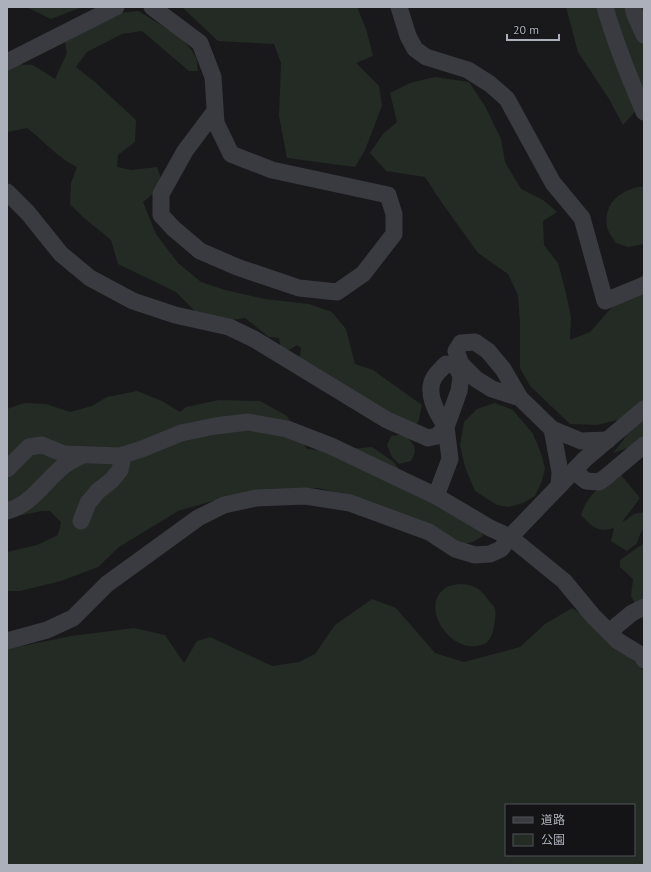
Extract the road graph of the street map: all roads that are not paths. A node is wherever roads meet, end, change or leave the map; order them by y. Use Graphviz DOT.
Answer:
graph roads {
  1 [pos="116,7"];
  2 [pos="152,7"];
  3 [pos="399,7"];
  4 [pos="605,7"];
  5 [pos="633,7"];
  6 [pos="644,35"];
  7 [pos="7,62"];
  8 [pos="216,111"];
  9 [pos="644,112"];
  10 [pos="7,192"];
  11 [pos="644,285"];
  12 [pos="520,398"];
  13 [pos="644,409"];
  14 [pos="552,429"];
  15 [pos="608,440"];
  16 [pos="644,445"];
  17 [pos="53,450"];
  18 [pos="83,455"];
  19 [pos="123,455"];
  20 [pos="60,468"];
  21 [pos="7,470"];
  22 [pos="574,471"];
  23 [pos="560,486"];
  24 [pos="436,496"];
  25 [pos="7,511"];
  26 [pos="80,521"];
  27 [pos="510,537"];
  28 [pos="644,607"];
  29 [pos="609,632"];
  30 [pos="7,641"];
  31 [pos="644,660"];
  1 -- 7 [label="street"];
  2 -- 8 [label="street"];
  3 -- 11 [label="street"];
  4 -- 9 [label="street"];
  5 -- 6 [label="street"];
  8 -- 8 [label="street"];
  10 -- 24 [label="street"];
  12 -- 14 [label="street"];
  13 -- 15 [label="street"];
  14 -- 15 [label="street"];
  14 -- 23 [label="street"];
  15 -- 22 [label="street"];
  16 -- 22 [label="street"];
  17 -- 18 [label="street"];
  17 -- 20 [label="street"];
  17 -- 21 [label="street"];
  18 -- 19 [label="street"];
  18 -- 20 [label="street"];
  19 -- 24 [label="street"];
  19 -- 26 [label="street"];
  20 -- 25 [label="street"];
  22 -- 23 [label="street"];
  23 -- 27 [label="street"];
  24 -- 27 [label="street"];
  27 -- 29 [label="street"];
  27 -- 30 [label="street"];
  28 -- 29 [label="street"];
  29 -- 31 [label="street"];
}
